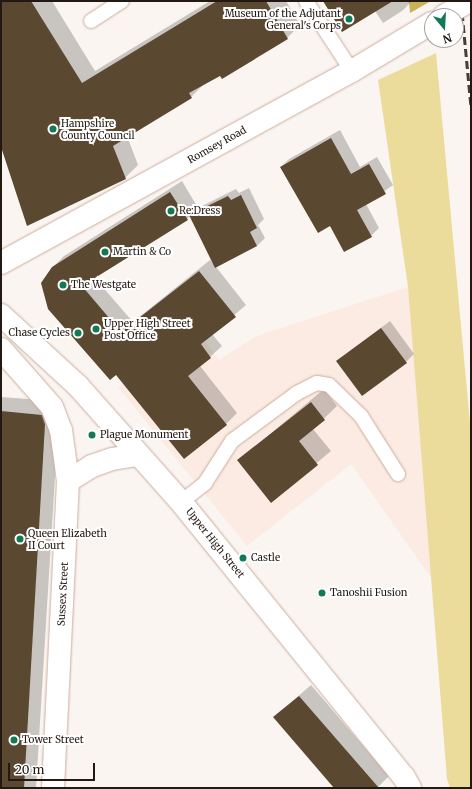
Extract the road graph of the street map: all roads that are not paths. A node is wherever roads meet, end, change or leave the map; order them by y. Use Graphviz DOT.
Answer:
graph roads {
  1 [pos="122,1"];
  2 [pos="306,1"];
  3 [pos="469,1"];
  4 [pos="457,8"];
  5 [pos="91,21"];
  6 [pos="424,28"];
  7 [pos="352,71"];
  8 [pos="1,263"];
  9 [pos="1,315"];
  10 [pos="1,349"];
  11 [pos="138,456"];
  12 [pos="398,474"];
  13 [pos="68,481"];
  14 [pos="181,502"];
  15 [pos="53,788"];
  16 [pos="410,788"];
  1 -- 5 [label="lane"];
  2 -- 7 [label="lane"];
  3 -- 4 [label="main road, bridge"];
  6 -- 7 [label="main road, Romsey Road"];
  7 -- 8 [label="main road, Romsey Road"];
  9 -- 11 [label="main road, Upper High Street"];
  10 -- 13 [label="main road, Sussex Street"];
  11 -- 13 [label="main road"];
  11 -- 14 [label="main road, Upper High Street"];
  12 -- 14 [label="lane"];
  13 -- 15 [label="main road, Sussex Street"];
  14 -- 16 [label="main road, Upper High Street"];
}
